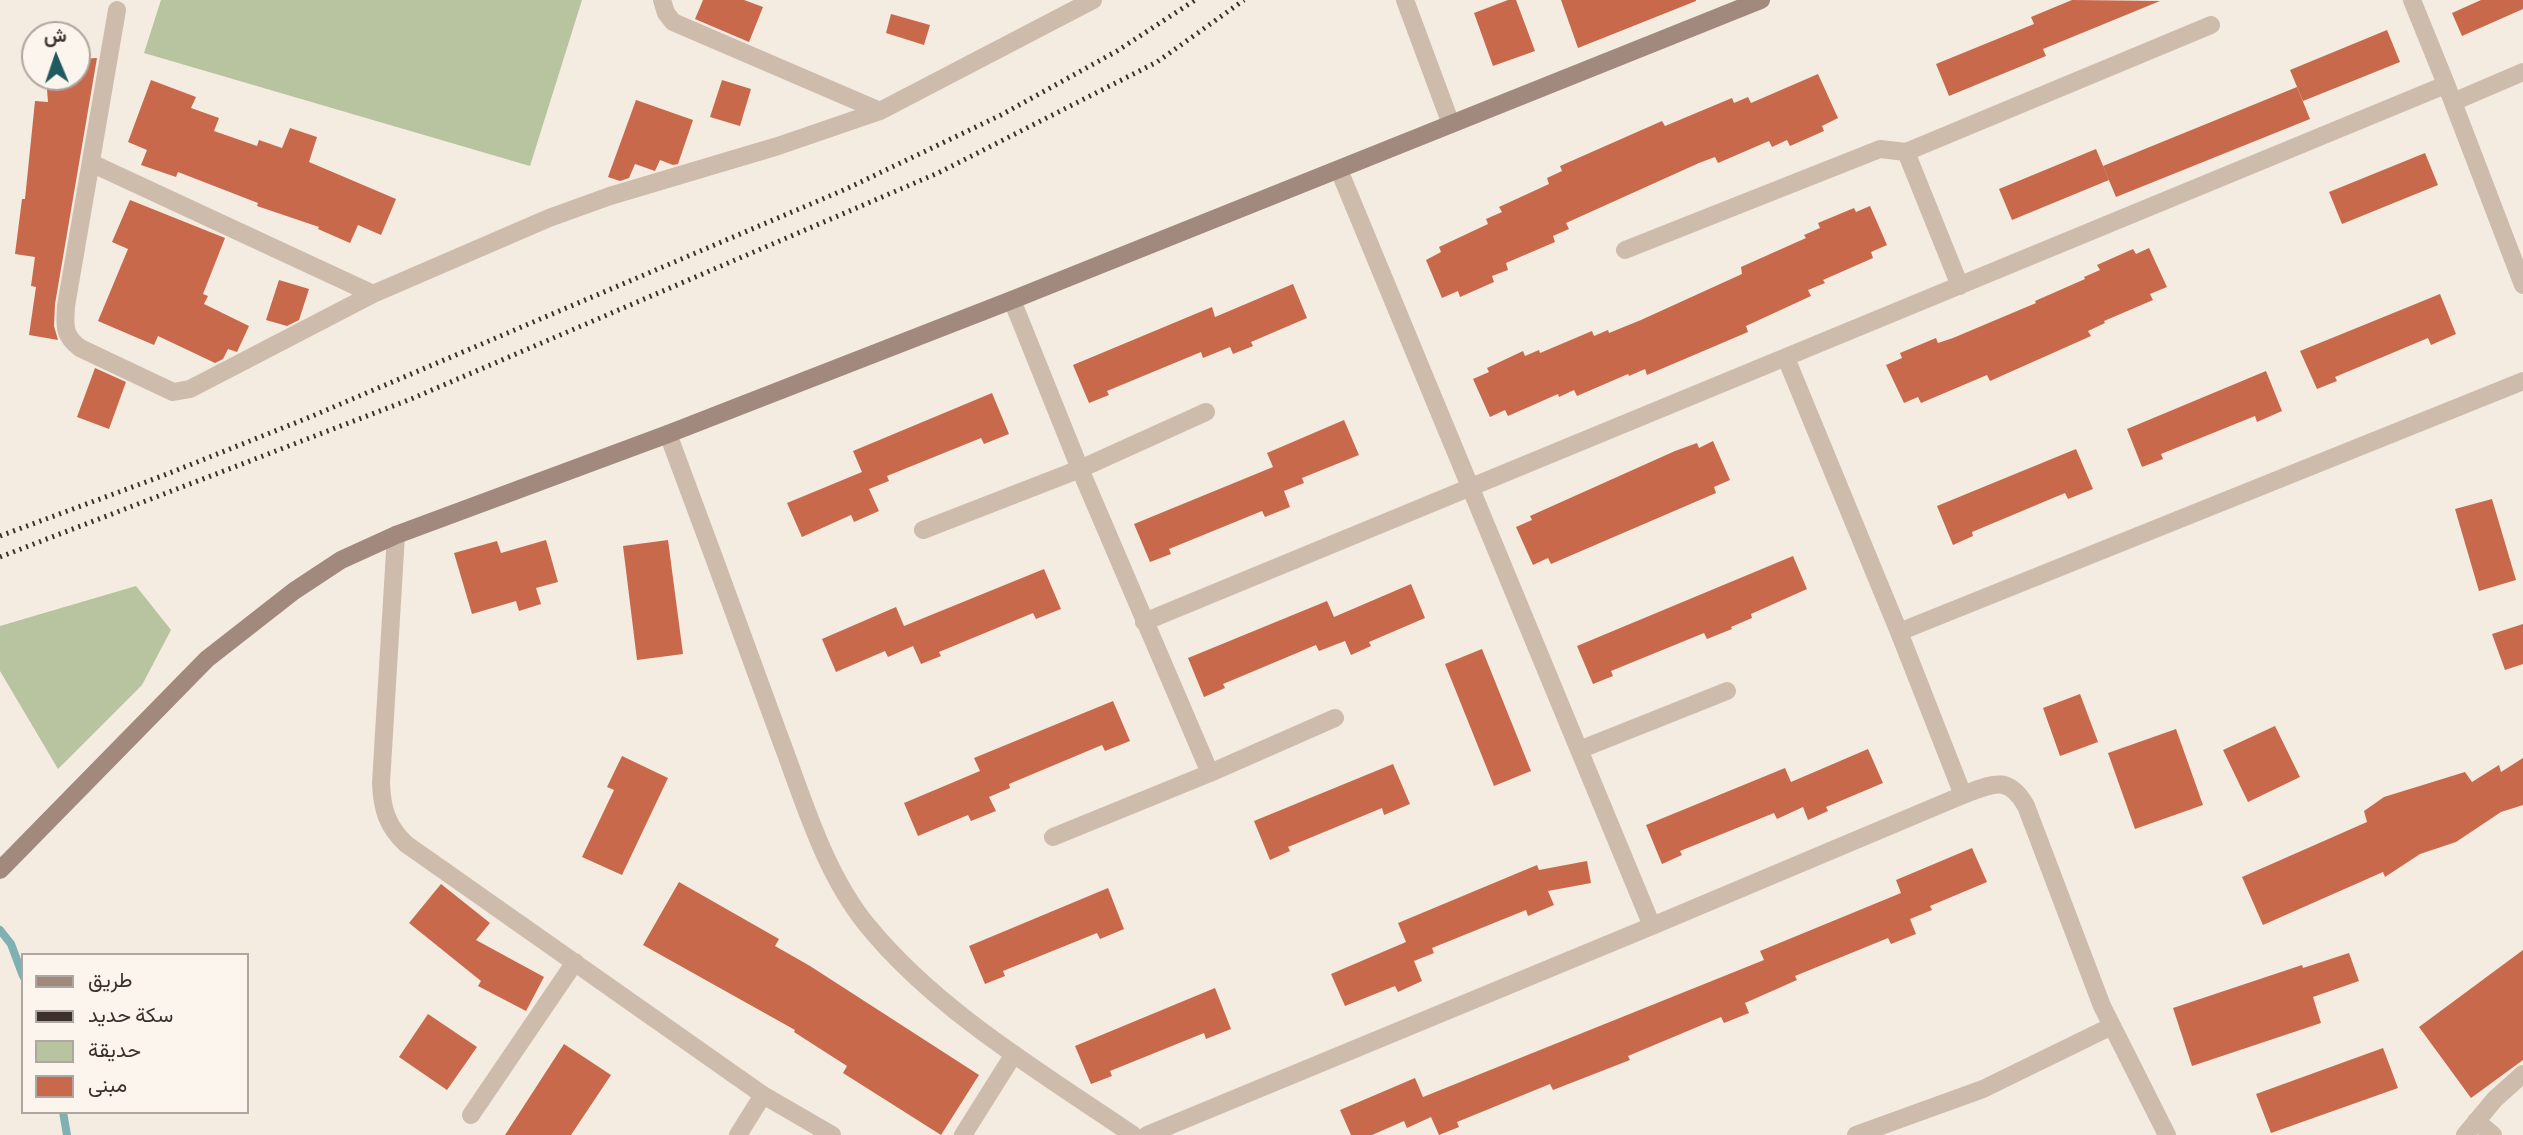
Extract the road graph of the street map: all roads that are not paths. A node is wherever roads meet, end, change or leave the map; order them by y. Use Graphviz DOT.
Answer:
graph roads {
  1 [pos="662,0"];
  2 [pos="1405,0"];
  3 [pos="1761,0"];
  4 [pos="2412,0"];
  5 [pos="1087,1"];
  6 [pos="117,10"];
  7 [pos="2211,25"];
  8 [pos="2523,72"];
  9 [pos="2446,84"];
  10 [pos="2453,102"];
  11 [pos="880,111"];
  12 [pos="1451,124"];
  13 [pos="1906,152"];
  14 [pos="90,163"];
  15 [pos="1339,170"];
  16 [pos="1625,250"];
  17 [pos="2523,285"];
  18 [pos="1960,286"];
  19 [pos="373,294"];
  20 [pos="1012,300"];
  21 [pos="1786,358"];
  22 [pos="2523,381"];
  23 [pos="1206,412"];
  24 [pos="668,434"];
  25 [pos="1080,469"];
  26 [pos="1470,489"];
  27 [pos="923,530"];
  28 [pos="396,535"];
  29 [pos="1144,622"];
  30 [pos="1899,632"];
  31 [pos="1727,691"];
  32 [pos="1335,718"];
  33 [pos="1579,750"];
  34 [pos="1210,773"];
  35 [pos="1962,795"];
  36 [pos="1052,837"];
  37 [pos="0,870"];
  38 [pos="1652,926"];
  39 [pos="575,962"];
  40 [pos="2112,1026"];
  41 [pos="1014,1055"];
  42 [pos="2523,1074"];
  43 [pos="764,1095"];
  44 [pos="471,1115"];
  45 [pos="2470,1128"];
  46 [pos="738,1135"];
  47 [pos="832,1135"];
  48 [pos="963,1135"];
  49 [pos="1133,1135"];
  50 [pos="1147,1135"];
  51 [pos="1856,1135"];
  52 [pos="2167,1135"];
  53 [pos="2493,1135"];
  1 -- 11 [label="street"];
  2 -- 12 [label="street"];
  3 -- 12 [label="main road"];
  4 -- 9 [label="street"];
  5 -- 11 [label="street"];
  6 -- 14 [label="street"];
  7 -- 13 [label="street"];
  8 -- 10 [label="street"];
  9 -- 10 [label="street"];
  9 -- 18 [label="street"];
  10 -- 17 [label="street"];
  11 -- 19 [label="street"];
  12 -- 15 [label="main road"];
  13 -- 16 [label="street"];
  13 -- 18 [label="street"];
  14 -- 19 [label="street"];
  14 -- 19 [label="street"];
  15 -- 20 [label="main road"];
  15 -- 26 [label="street"];
  18 -- 21 [label="street"];
  20 -- 24 [label="main road"];
  20 -- 25 [label="street"];
  21 -- 26 [label="street"];
  21 -- 30 [label="street"];
  22 -- 30 [label="street"];
  23 -- 25 [label="street"];
  24 -- 28 [label="main road"];
  24 -- 41 [label="street"];
  25 -- 27 [label="street"];
  25 -- 29 [label="street"];
  26 -- 29 [label="street"];
  26 -- 33 [label="street"];
  28 -- 37 [label="main road"];
  28 -- 39 [label="street"];
  29 -- 34 [label="street"];
  30 -- 35 [label="street"];
  31 -- 33 [label="street"];
  32 -- 34 [label="street"];
  33 -- 38 [label="street"];
  34 -- 36 [label="street"];
  35 -- 38 [label="street"];
  35 -- 40 [label="street"];
  38 -- 50 [label="street"];
  39 -- 43 [label="street"];
  39 -- 44 [label="street"];
  40 -- 51 [label="street"];
  40 -- 52 [label="street"];
  41 -- 48 [label="street"];
  41 -- 49 [label="street"];
  42 -- 45 [label="street"];
  43 -- 46 [label="street"];
  43 -- 47 [label="street"];
  45 -- 53 [label="street"];
}
